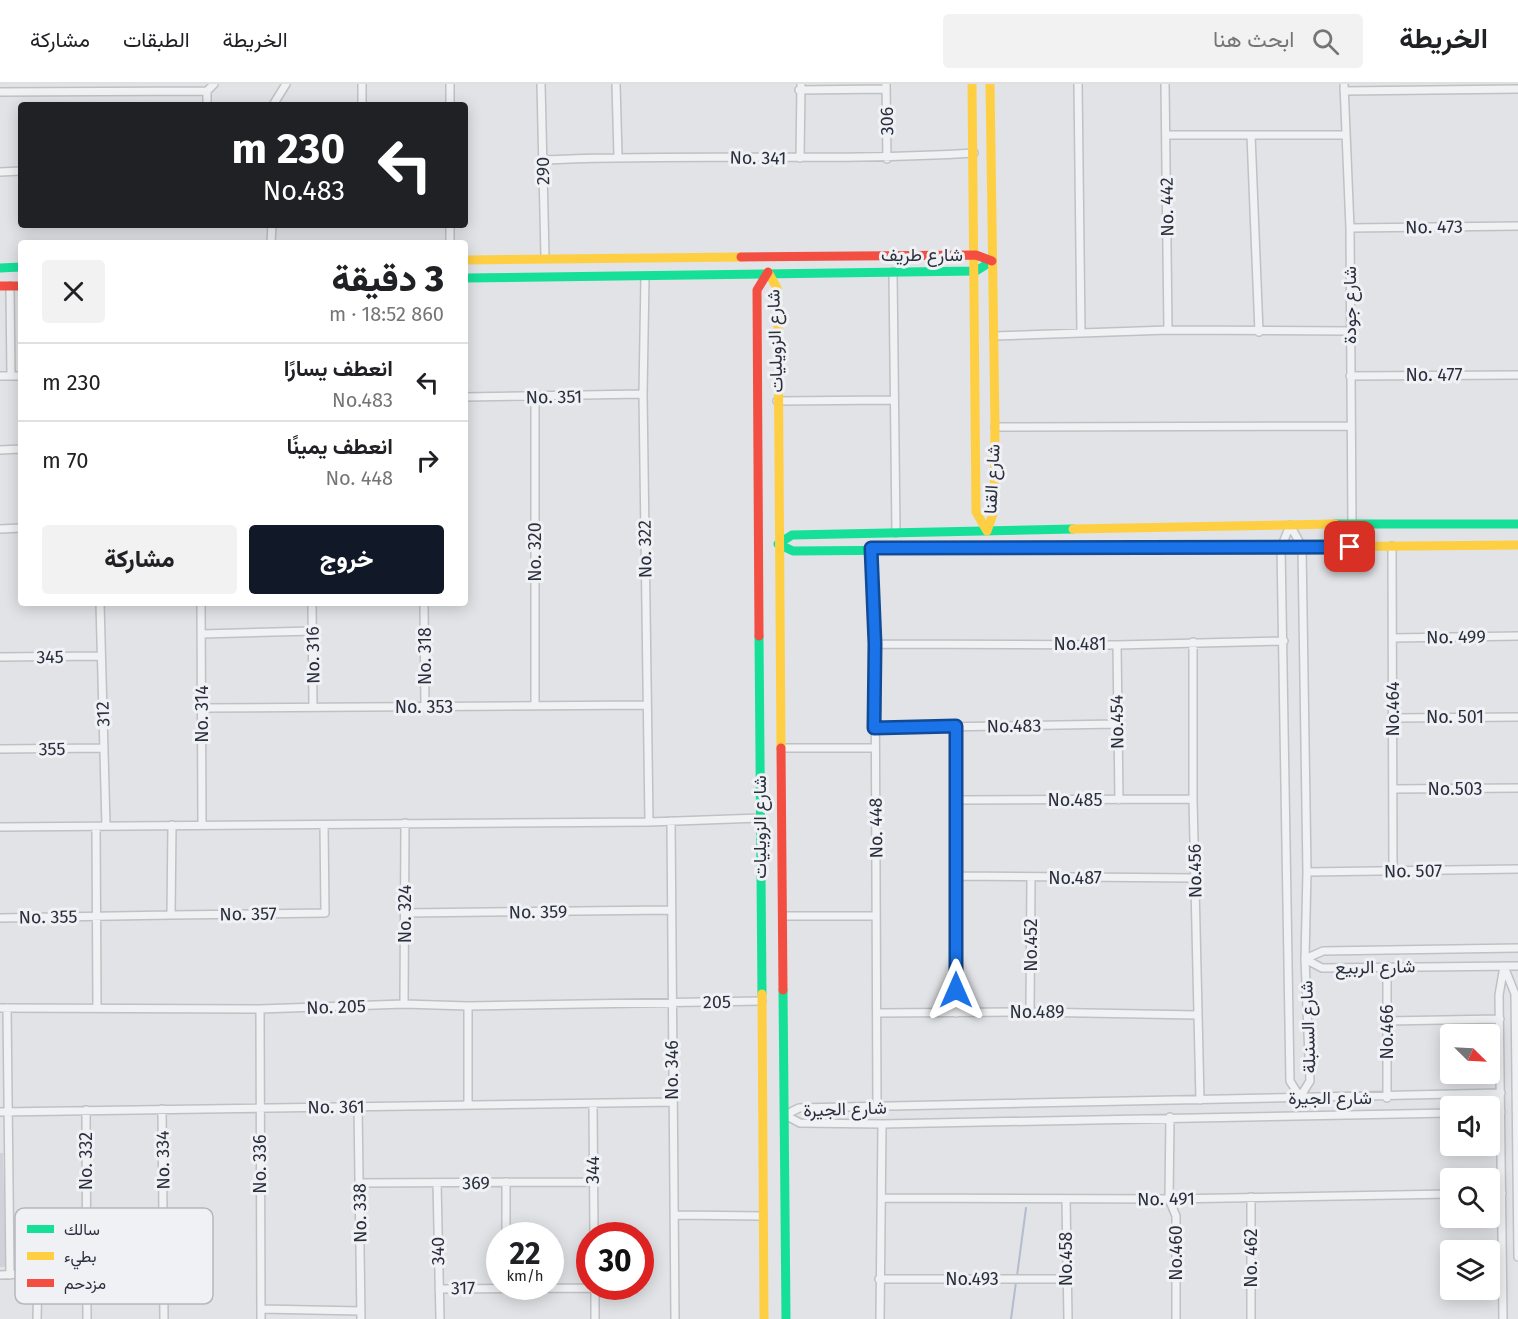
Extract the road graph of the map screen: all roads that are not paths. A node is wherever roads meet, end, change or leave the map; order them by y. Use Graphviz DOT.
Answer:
graph roads {
  1 [pos="213,84"];
  2 [pos="286,84"];
  3 [pos="362,84"];
  4 [pos="450,84"];
  5 [pos="541,84"];
  6 [pos="616,84"];
  7 [pos="972,84"];
  8 [pos="990,84"];
  9 [pos="1078,84"];
  10 [pos="1165,84"];
  11 [pos="886,87"];
  12 [pos="1344,87"];
  13 [pos="30,88"];
  14 [pos="800,88"];
  15 [pos="1518,89"];
  16 [pos="207,91"];
  17 [pos="0,92"];
  18 [pos="207,102"];
  19 [pos="275,102"];
  20 [pos="362,102"];
  21 [pos="450,102"];
  22 [pos="1166,135"];
  23 [pos="1251,135"];
  24 [pos="1344,135"];
  25 [pos="974,153"];
  26 [pos="618,156"];
  27 [pos="800,158"];
  28 [pos="887,159"];
  29 [pos="543,160"];
  30 [pos="18,171"];
  31 [pos="0,172"];
  32 [pos="1518,226"];
  33 [pos="1350,228"];
  34 [pos="976,255"];
  35 [pos="545,257"];
  36 [pos="468,260"];
  37 [pos="992,261"];
  38 [pos="18,267"];
  39 [pos="0,268"];
  40 [pos="976,271"];
  41 [pos="768,272"];
  42 [pos="893,272"];
  43 [pos="645,277"];
  44 [pos="468,278"];
  45 [pos="5,286"];
  46 [pos="1168,330"];
  47 [pos="1350,331"];
  48 [pos="1259,332"];
  49 [pos="1081,333"];
  50 [pos="994,336"];
  51 [pos="1518,375"];
  52 [pos="0,376"];
  53 [pos="11,376"];
  54 [pos="18,376"];
  55 [pos="1350,376"];
  56 [pos="643,394"];
  57 [pos="468,397"];
  58 [pos="535,398"];
  59 [pos="894,400"];
  60 [pos="777,401"];
  61 [pos="1351,426"];
  62 [pos="995,427"];
  63 [pos="18,449"];
  64 [pos="0,450"];
  65 [pos="1518,524"];
  66 [pos="1290,525"];
  67 [pos="1352,525"];
  68 [pos="18,528"];
  69 [pos="0,529"];
  70 [pos="987,531"];
  71 [pos="896,533"];
  72 [pos="777,544"];
  73 [pos="1518,545"];
  74 [pos="1392,546"];
  75 [pos="1302,547"];
  76 [pos="871,548"];
  77 [pos="1281,548"];
  78 [pos="100,606"];
  79 [pos="201,606"];
  80 [pos="312,606"];
  81 [pos="424,606"];
  82 [pos="313,632"];
  83 [pos="202,634"];
  84 [pos="1518,636"];
  85 [pos="1393,638"];
  86 [pos="1284,640"];
  87 [pos="1193,642"];
  88 [pos="875,644"];
  89 [pos="1117,645"];
  90 [pos="101,656"];
  91 [pos="0,657"];
  92 [pos="646,705"];
  93 [pos="535,706"];
  94 [pos="313,707"];
  95 [pos="202,708"];
  96 [pos="425,708"];
  97 [pos="1518,717"];
  98 [pos="1393,718"];
  99 [pos="1117,724"];
  100 [pos="956,726"];
  101 [pos="874,728"];
  102 [pos="781,747"];
  103 [pos="104,748"];
  104 [pos="875,748"];
  105 [pos="0,749"];
  106 [pos="1393,789"];
  107 [pos="1518,789"];
  108 [pos="1193,799"];
  109 [pos="956,800"];
  110 [pos="1119,800"];
  111 [pos="760,818"];
  112 [pos="671,821"];
  113 [pos="649,822"];
  114 [pos="405,823"];
  115 [pos="172,825"];
  116 [pos="202,825"];
  117 [pos="324,825"];
  118 [pos="106,826"];
  119 [pos="0,827"];
  120 [pos="96,827"];
  121 [pos="1518,869"];
  122 [pos="1393,871"];
  123 [pos="1307,872"];
  124 [pos="955,876"];
  125 [pos="1031,878"];
  126 [pos="1195,878"];
  127 [pos="671,910"];
  128 [pos="405,913"];
  129 [pos="171,915"];
  130 [pos="784,916"];
  131 [pos="876,916"];
  132 [pos="96,917"];
  133 [pos="0,918"];
  134 [pos="1518,948"];
  135 [pos="1305,959"];
  136 [pos="1387,966"];
  137 [pos="1504,966"];
  138 [pos="1518,966"];
  139 [pos="762,1001"];
  140 [pos="672,1003"];
  141 [pos="404,1004"];
  142 [pos="468,1006"];
  143 [pos="97,1007"];
  144 [pos="3,1008"];
  145 [pos="260,1010"];
  146 [pos="1030,1012"];
  147 [pos="877,1013"];
  148 [pos="956,1013"];
  149 [pos="1197,1015"];
  150 [pos="1500,1019"];
  151 [pos="1387,1021"];
  152 [pos="1501,1093"];
  153 [pos="1300,1097"];
  154 [pos="1388,1098"];
  155 [pos="1200,1100"];
  156 [pos="672,1102"];
  157 [pos="468,1104"];
  158 [pos="593,1104"];
  159 [pos="260,1107"];
  160 [pos="358,1107"];
  161 [pos="877,1107"];
  162 [pos="162,1109"];
  163 [pos="86,1110"];
  164 [pos="0,1112"];
  165 [pos="9,1112"];
  166 [pos="1502,1112"];
  167 [pos="1440,1113"];
  168 [pos="784,1115"];
  169 [pos="1170,1117"];
  170 [pos="882,1124"];
  171 [pos="506,1182"];
  172 [pos="593,1182"];
  173 [pos="359,1183"];
  174 [pos="436,1183"];
  175 [pos="1502,1193"];
  176 [pos="1440,1194"];
  177 [pos="1251,1197"];
  178 [pos="882,1198"];
  179 [pos="1066,1199"];
  180 [pos="1169,1199"];
  181 [pos="1517,1202"];
  182 [pos="86,1208"];
  183 [pos="163,1208"];
  184 [pos="675,1215"];
  185 [pos="763,1216"];
  186 [pos="507,1222"];
  187 [pos="594,1222"];
  188 [pos="1518,1257"];
  189 [pos="0,1275"];
  190 [pos="10,1275"];
  191 [pos="15,1275"];
  192 [pos="879,1279"];
  193 [pos="1065,1279"];
  194 [pos="486,1288"];
  195 [pos="439,1289"];
  196 [pos="595,1300"];
  197 [pos="87,1304"];
  198 [pos="164,1304"];
  199 [pos="261,1309"];
  200 [pos="361,1315"];
  201 [pos="87,1319"];
  202 [pos="164,1319"];
  203 [pos="261,1319"];
  204 [pos="440,1319"];
  205 [pos="595,1319"];
  206 [pos="675,1319"];
  207 [pos="764,1319"];
  208 [pos="786,1319"];
  209 [pos="880,1319"];
  210 [pos="1068,1319"];
  211 [pos="1176,1319"];
  212 [pos="1251,1319"];
  213 [pos="1503,1319"];
  1 -- 16 [label="street"];
  2 -- 19 [label="street"];
  3 -- 20 [label="street"];
  4 -- 21 [label="street"];
  5 -- 29 [label="street, 290"];
  6 -- 26 [label="street"];
  7 -- 25 [label="street, شارع القنا"];
  8 -- 37 [label="street, شارع القنا"];
  9 -- 49 [label="street"];
  10 -- 22 [label="street, No. 442"];
  11 -- 14 [label="street"];
  11 -- 28 [label="street, 306"];
  12 -- 15 [label="street"];
  12 -- 24 [label="street, شارع جودة"];
  13 -- 16 [label="street"];
  13 -- 17 [label="street"];
  14 -- 27 [label="street"];
  16 -- 18 [label="street"];
  22 -- 23 [label="street"];
  22 -- 46 [label="street, No. 442"];
  23 -- 24 [label="street"];
  23 -- 48 [label="street"];
  24 -- 33 [label="street, شارع جودة"];
  25 -- 28 [label="street, No. 341"];
  25 -- 34 [label="street, شارع القنا"];
  26 -- 27 [label="street, No. 341"];
  26 -- 29 [label="street, No. 341"];
  27 -- 28 [label="street, No. 341"];
  29 -- 35 [label="street, 290"];
  30 -- 31 [label="street"];
  32 -- 33 [label="street, No. 473"];
  33 -- 47 [label="street, شارع جودة"];
  34 -- 35 [label="street, شارع طريف"];
  34 -- 37 [label="street, شارع طريف"];
  34 -- 40 [label="street, شارع القنا"];
  35 -- 36 [label="street, شارع طريف"];
  37 -- 40 [label="street, شارع طريف"];
  37 -- 50 [label="street, شارع القنا"];
  38 -- 39 [label="street"];
  40 -- 42 [label="street, شارع طريف"];
  40 -- 70 [label="street, شارع القنا"];
  41 -- 42 [label="street, شارع طريف"];
  41 -- 43 [label="street, شارع طريف"];
  41 -- 60 [label="street, شارع الزويليات"];
  41 -- 111 [label="street, شارع الزويليات"];
  42 -- 59 [label="street"];
  43 -- 44 [label="street, شارع طريف"];
  43 -- 56 [label="street, No. 322"];
  45 -- 53 [label="street"];
  46 -- 48 [label="street"];
  46 -- 49 [label="street"];
  47 -- 48 [label="street"];
  47 -- 55 [label="street, شارع جودة"];
  49 -- 50 [label="street"];
  50 -- 62 [label="street, شارع القنا"];
  51 -- 55 [label="street, No. 477"];
  52 -- 53 [label="street"];
  53 -- 54 [label="street"];
  55 -- 61 [label="street, شارع جودة"];
  56 -- 58 [label="street, No. 351"];
  56 -- 92 [label="street, No. 322"];
  57 -- 58 [label="street, No. 351"];
  58 -- 93 [label="street, No. 320"];
  59 -- 60 [label="street"];
  59 -- 71 [label="street"];
  60 -- 72 [label="street, شارع الزويليات"];
  61 -- 62 [label="street"];
  61 -- 67 [label="street, شارع جودة"];
  62 -- 70 [label="street, شارع القنا"];
  63 -- 64 [label="street"];
  65 -- 67 [label="street"];
  66 -- 67 [label="street"];
  66 -- 70 [label="street"];
  66 -- 75 [label="street, شارع السنبلة"];
  66 -- 77 [label="street, شارع السنبلة"];
  68 -- 69 [label="street"];
  70 -- 71 [label="street"];
  71 -- 72 [label="street"];
  72 -- 76 [label="street"];
  72 -- 102 [label="street, شارع الزويليات"];
  73 -- 74 [label="street"];
  74 -- 75 [label="street"];
  74 -- 85 [label="street, No.464"];
  75 -- 77 [label="street"];
  75 -- 123 [label="street, شارع السنبلة"];
  76 -- 77 [label="street"];
  76 -- 88 [label="street, No. 448"];
  77 -- 86 [label="street, شارع السنبلة"];
  78 -- 90 [label="street, 312"];
  79 -- 83 [label="street, No. 314"];
  80 -- 82 [label="street, No. 316"];
  81 -- 96 [label="street, No. 318"];
  82 -- 83 [label="street"];
  82 -- 94 [label="street, No. 316"];
  83 -- 95 [label="street, No. 314"];
  84 -- 85 [label="street, No. 499"];
  85 -- 98 [label="street, No.464"];
  86 -- 87 [label="street, No.481"];
  86 -- 153 [label="street, شارع السنبلة"];
  87 -- 89 [label="street, No.481"];
  87 -- 108 [label="street, No.456"];
  88 -- 89 [label="street, No.481"];
  88 -- 101 [label="street, No. 448"];
  89 -- 99 [label="street, No.454"];
  90 -- 91 [label="street, 345"];
  90 -- 103 [label="street, 312"];
  92 -- 93 [label="street, No. 353"];
  92 -- 113 [label="street, No. 322"];
  93 -- 96 [label="street, No. 353"];
  94 -- 95 [label="street, No. 353"];
  94 -- 96 [label="street, No. 353"];
  95 -- 116 [label="street, No. 314"];
  97 -- 98 [label="street, No. 501"];
  98 -- 106 [label="street, No.464"];
  99 -- 100 [label="street, No.483"];
  99 -- 110 [label="street, No.454"];
  100 -- 101 [label="street, No.483"];
  100 -- 109 [label="street"];
  101 -- 104 [label="street, No. 448"];
  102 -- 104 [label="street"];
  102 -- 130 [label="street, شارع الزويليات"];
  103 -- 105 [label="street, 355"];
  103 -- 118 [label="street, 312"];
  104 -- 131 [label="street, No. 448"];
  106 -- 107 [label="street, No.503"];
  106 -- 122 [label="street, No.464"];
  108 -- 110 [label="street, No.485"];
  108 -- 126 [label="street, No.456"];
  109 -- 110 [label="street, No.485"];
  109 -- 124 [label="street"];
  111 -- 112 [label="street"];
  111 -- 139 [label="street, شارع الزويليات"];
  112 -- 113 [label="street"];
  112 -- 127 [label="street, No. 346"];
  113 -- 114 [label="street"];
  114 -- 117 [label="street"];
  114 -- 128 [label="street, No. 324"];
  115 -- 116 [label="street"];
  115 -- 118 [label="street"];
  115 -- 129 [label="street"];
  116 -- 117 [label="street"];
  117 -- 129 [label="street, No. 357"];
  118 -- 120 [label="street"];
  119 -- 120 [label="street"];
  120 -- 132 [label="street"];
  121 -- 122 [label="street, No. 507"];
  122 -- 123 [label="street, No. 507"];
  123 -- 135 [label="street, شارع السنبلة"];
  124 -- 125 [label="street, No.487"];
  124 -- 148 [label="street"];
  125 -- 126 [label="street, No.487"];
  125 -- 146 [label="street, No.452"];
  126 -- 149 [label="street, No.456"];
  127 -- 128 [label="street, No. 359"];
  127 -- 140 [label="street, No. 346"];
  128 -- 141 [label="street, No. 324"];
  129 -- 132 [label="street, No. 355"];
  130 -- 131 [label="street"];
  130 -- 168 [label="street, شارع الزويليات"];
  131 -- 147 [label="street, No. 448"];
  132 -- 133 [label="street, No. 355"];
  132 -- 143 [label="street"];
  134 -- 135 [label="street, شارع الربيع"];
  135 -- 136 [label="street, شارع الربيع"];
  135 -- 153 [label="street, شارع السنبلة"];
  136 -- 137 [label="street, شارع الربيع"];
  136 -- 151 [label="street, No.466"];
  137 -- 138 [label="street, شارع الربيع"];
  137 -- 150 [label="street"];
  137 -- 181 [label="street"];
  139 -- 140 [label="street, 205"];
  139 -- 185 [label="street, شارع الزويليات"];
  140 -- 142 [label="street, No. 205"];
  140 -- 156 [label="street, No. 346"];
  141 -- 142 [label="street, No. 205"];
  141 -- 145 [label="street, No. 205"];
  142 -- 157 [label="street"];
  143 -- 144 [label="street, No. 205"];
  143 -- 145 [label="street, No. 205"];
  144 -- 165 [label="street"];
  145 -- 159 [label="street, No. 336"];
  146 -- 148 [label="street, No.489"];
  146 -- 149 [label="street, No.489"];
  147 -- 148 [label="street, No.489"];
  147 -- 161 [label="street, No. 448"];
  149 -- 155 [label="street, No.456"];
  150 -- 151 [label="street"];
  150 -- 152 [label="street"];
  151 -- 154 [label="street, No.466"];
  152 -- 154 [label="street, شارع الجيرة"];
  152 -- 166 [label="street"];
  153 -- 154 [label="street, شارع الجيرة"];
  153 -- 155 [label="street, شارع الجيرة"];
  155 -- 161 [label="street, شارع الجيرة"];
  156 -- 158 [label="street, No. 361"];
  156 -- 184 [label="street, No. 346"];
  157 -- 158 [label="street, No. 361"];
  157 -- 160 [label="street, No. 361"];
  158 -- 172 [label="street, 344"];
  159 -- 160 [label="street, No. 361"];
  159 -- 162 [label="street, No. 361"];
  159 -- 199 [label="street, No. 336"];
  160 -- 173 [label="street, No. 338"];
  161 -- 168 [label="street, شارع الجيرة"];
  162 -- 163 [label="street, No. 361"];
  162 -- 183 [label="street, No. 334"];
  163 -- 165 [label="street, No. 361"];
  163 -- 182 [label="street, No. 332"];
  164 -- 165 [label="street, No. 361"];
  165 -- 190 [label="street"];
  166 -- 175 [label="street"];
  167 -- 169 [label="street, شارع الجيرة"];
  168 -- 170 [label="street, شارع الجيرة"];
  168 -- 208 [label="street, شارع الزويليات"];
  169 -- 170 [label="street, شارع الجيرة"];
  169 -- 180 [label="street, No.460"];
  170 -- 178 [label="street"];
  171 -- 172 [label="street, 369"];
  171 -- 174 [label="street, 369"];
  171 -- 186 [label="street"];
  172 -- 187 [label="street, 344"];
  173 -- 174 [label="street, 369"];
  173 -- 200 [label="street, No. 338"];
  174 -- 195 [label="street, 340"];
  175 -- 213 [label="street"];
  176 -- 177 [label="street, No. 491"];
  177 -- 180 [label="street, No. 491"];
  177 -- 212 [label="street, No. 462"];
  178 -- 179 [label="street, No. 491"];
  178 -- 192 [label="street"];
  179 -- 180 [label="street, No. 491"];
  179 -- 193 [label="street, No.458"];
  180 -- 211 [label="street, No.460"];
  181 -- 188 [label="street"];
  184 -- 185 [label="street"];
  184 -- 206 [label="street, No. 346"];
  185 -- 207 [label="street, شارع الزويليات"];
  189 -- 190 [label="street"];
  190 -- 191 [label="street"];
  192 -- 193 [label="street, No.493"];
  192 -- 209 [label="street"];
  193 -- 210 [label="street, No.458"];
  194 -- 195 [label="street, 317"];
  195 -- 204 [label="street, 340"];
  196 -- 205 [label="street"];
  197 -- 201 [label="street, No. 332"];
  198 -- 202 [label="street, No. 334"];
  199 -- 200 [label="street"];
  199 -- 203 [label="street, No. 336"];
}
